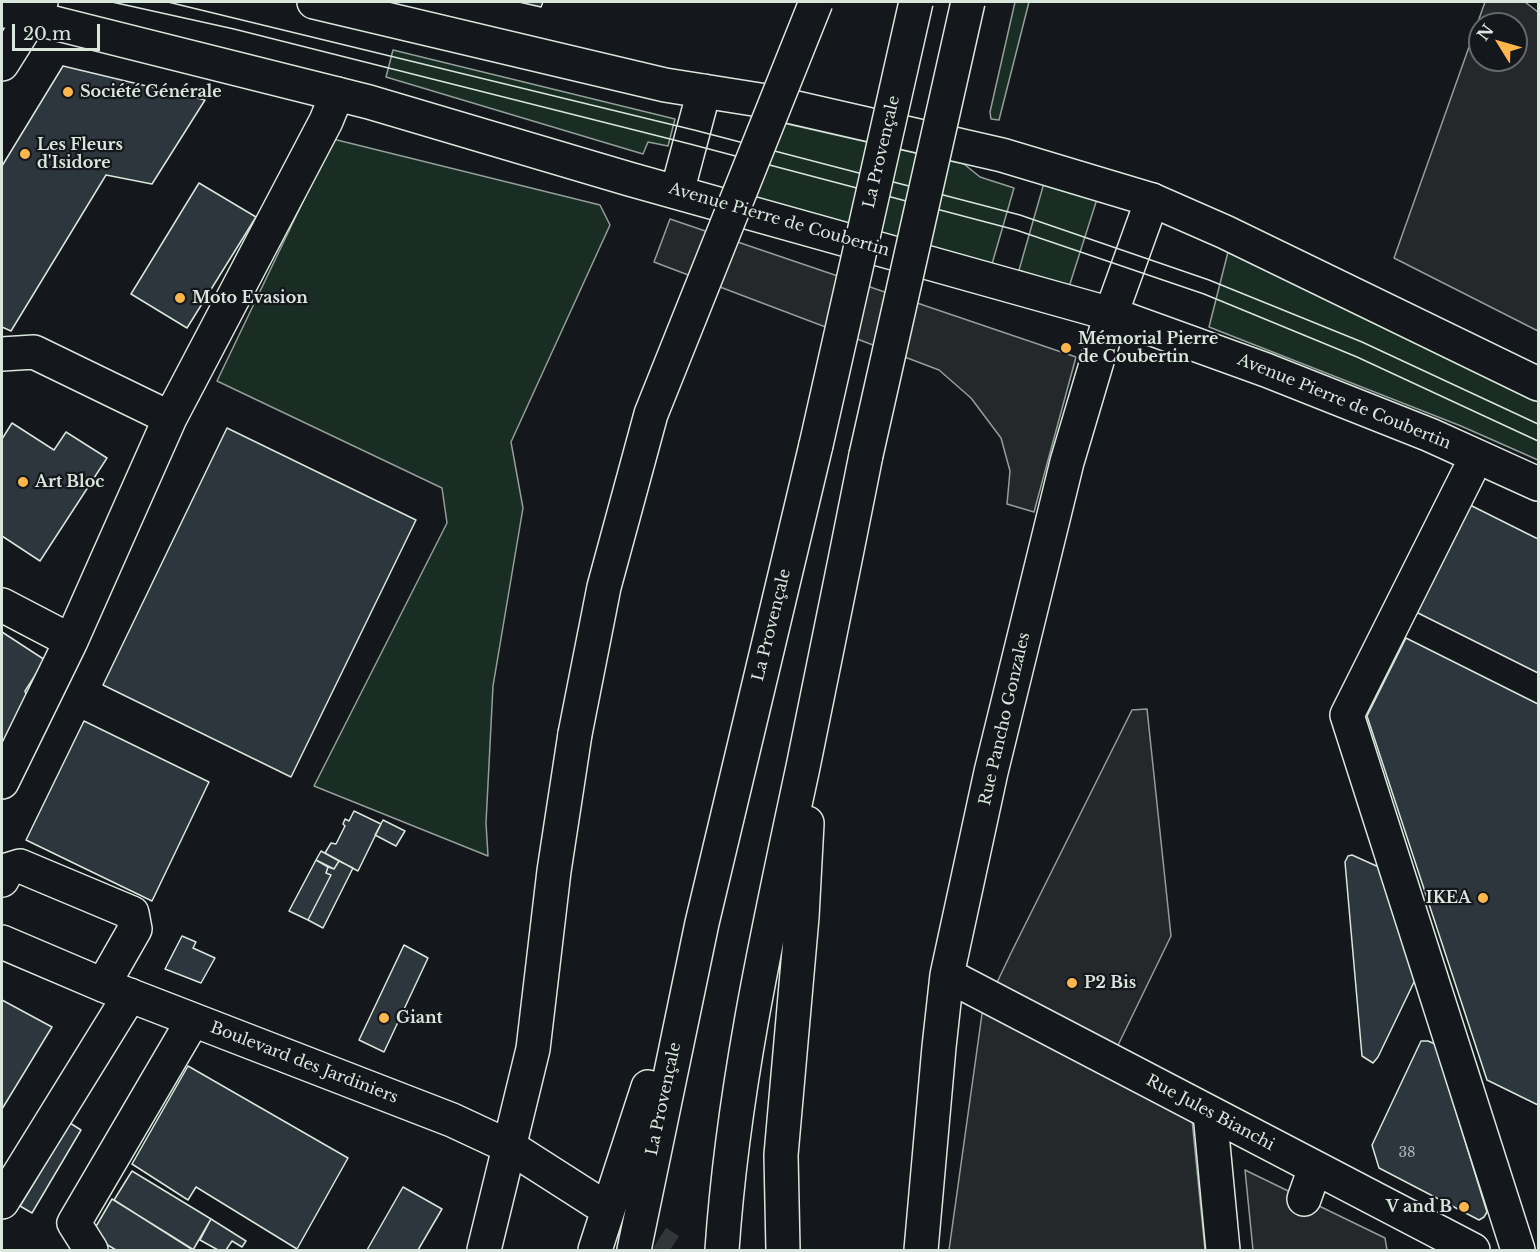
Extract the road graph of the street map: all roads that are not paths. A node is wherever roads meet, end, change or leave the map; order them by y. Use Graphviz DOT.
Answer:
graph roads {
  1 [pos="314,2"];
  2 [pos="816,2"];
  3 [pos="916,2"];
  4 [pos="968,2"];
  5 [pos="24,10"];
  6 [pos="2,64"];
  7 [pos="704,91"];
  8 [pos="337,94"];
  9 [pos="677,192"];
  10 [pos="1152,200"];
  11 [pos="1111,314"];
  12 [pos="2,354"];
  13 [pos="1539,384"];
  14 [pos="170,418"];
  15 [pos="1469,472"];
  16 [pos="1539,484"];
  17 [pos="2,605"];
  18 [pos="70,641"];
  19 [pos="812,726"];
  20 [pos="2,782"];
  21 [pos="2,880"];
  22 [pos="702,923"];
  23 [pos="2,942"];
  24 [pos="947,975"];
  25 [pos="116,990"];
  26 [pos="193,1020"];
  27 [pos="1210,1113"];
  28 [pos="510,1147"];
  29 [pos="1315,1168"];
  30 [pos="1304,1199"];
  31 [pos="2,1202"];
  32 [pos="597,1203"];
  33 [pos="91,1251"];
  34 [pos="484,1251"];
  35 [pos="595,1251"];
  36 [pos="634,1251"];
  37 [pos="722,1251"];
  38 [pos="783,1251"];
  39 [pos="921,1251"];
  40 [pos="1223,1251"];
  41 [pos="1473,1251"];
  42 [pos="1518,1251"];
  1 -- 7 [label="main road"];
  2 -- 28 [label="main road, bridge"];
  3 -- 22 [label="main road, La Provençale, bridge"];
  4 -- 19 [label="main road, bridge"];
  5 -- 6 [label="main road"];
  5 -- 8 [label="main road, Avenue Pierre de Coubertin"];
  7 -- 9 [label="main road"];
  7 -- 10 [label="main road"];
  8 -- 9 [label="main road, Avenue Pierre de Coubertin"];
  8 -- 14 [label="main road"];
  9 -- 11 [label="main road, Avenue Pierre de Coubertin"];
  10 -- 11 [label="main road, Rue Pancho Gonzales"];
  10 -- 13 [label="main road"];
  11 -- 16 [label="main road, Avenue Pierre de Coubertin"];
  11 -- 24 [label="main road, Rue Pancho Gonzales"];
  12 -- 14 [label="main road"];
  14 -- 18 [label="main road"];
  15 -- 42 [label="main road"];
  17 -- 18 [label="main road"];
  18 -- 20 [label="main road"];
  19 -- 37 [label="main road"];
  19 -- 38 [label="main road"];
  21 -- 25 [label="main road"];
  22 -- 35 [label="main road"];
  22 -- 36 [label="main road, La Provençale"];
  23 -- 25 [label="main road, Boulevard des Jardiniers"];
  24 -- 27 [label="main road, Rue Jules Bianchi"];
  24 -- 39 [label="main road, Rue Pancho Gonzales"];
  25 -- 26 [label="main road, Boulevard des Jardiniers"];
  25 -- 31 [label="main road"];
  26 -- 28 [label="main road, Boulevard des Jardiniers"];
  26 -- 33 [label="main road"];
  27 -- 29 [label="main road, Rue Jules Bianchi"];
  27 -- 40 [label="main road"];
  28 -- 32 [label="main road, Boulevard des Jardiniers"];
  28 -- 34 [label="main road"];
  29 -- 30 [label="main road"];
  29 -- 41 [label="main road, Rue Jules Bianchi"];
}
